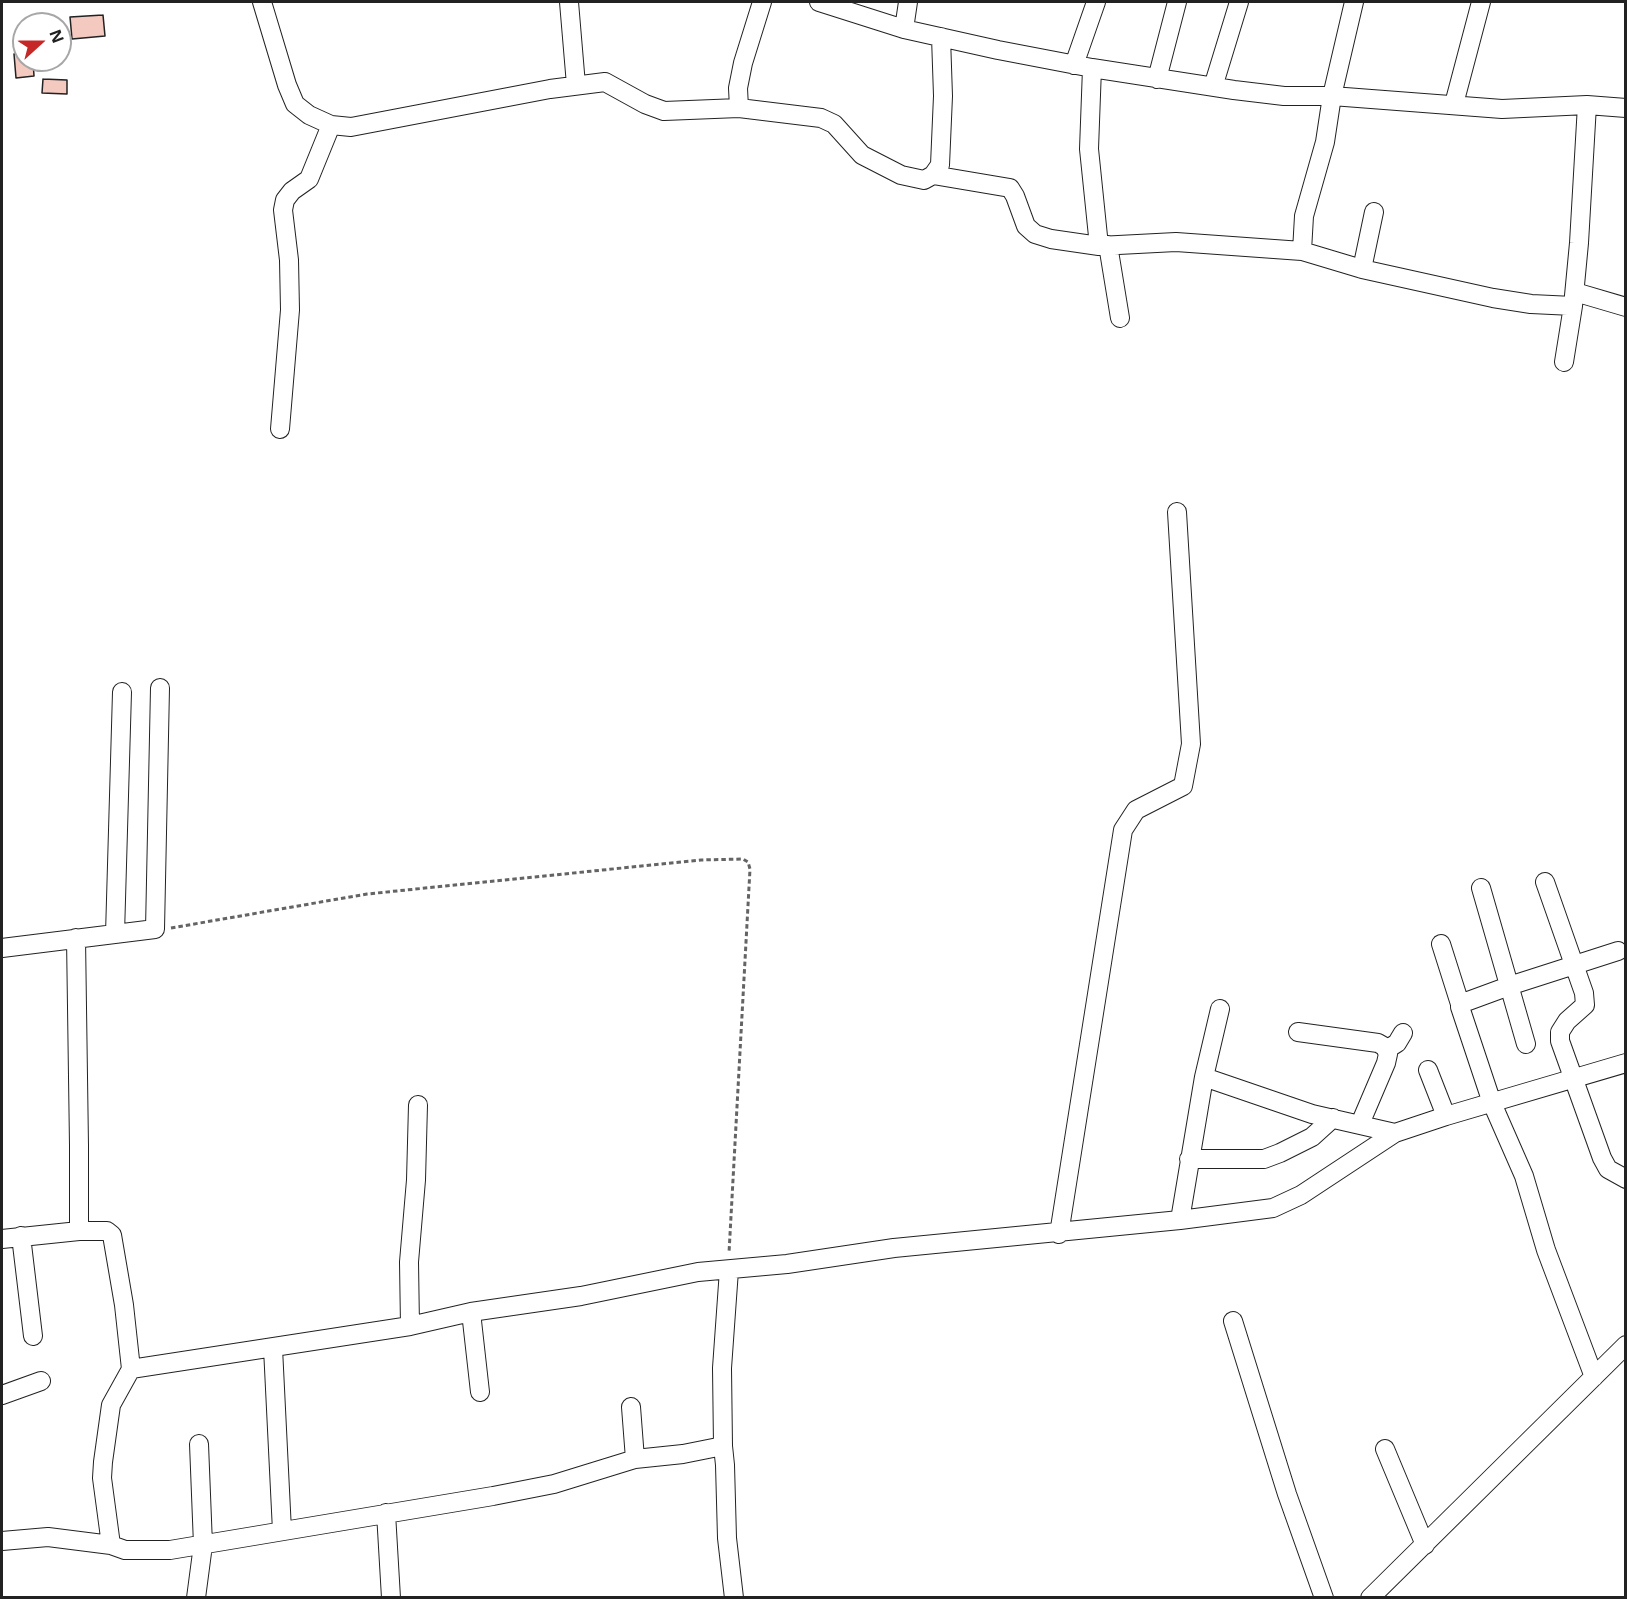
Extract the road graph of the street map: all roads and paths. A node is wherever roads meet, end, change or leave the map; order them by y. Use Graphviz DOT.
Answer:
graph roads {
  1 [pos="262,2"];
  2 [pos="569,2"];
  3 [pos="762,2"];
  4 [pos="819,2"];
  5 [pos="908,2"];
  6 [pos="1096,2"];
  7 [pos="1177,2"];
  8 [pos="1239,2"];
  9 [pos="1354,2"];
  10 [pos="1481,2"];
  11 [pos="904,29"];
  12 [pos="941,38"];
  13 [pos="1083,66"];
  14 [pos="1157,79"];
  15 [pos="576,85"];
  16 [pos="1214,87"];
  17 [pos="1332,96"];
  18 [pos="1454,104"];
  19 [pos="1587,105"];
  20 [pos="739,108"];
  21 [pos="1626,108"];
  22 [pos="331,125"];
  23 [pos="933,175"];
  24 [pos="1374,212"];
  25 [pos="1103,245"];
  26 [pos="1302,251"];
  27 [pos="1362,269"];
  28 [pos="1574,299"];
  29 [pos="1626,308"];
  30 [pos="1120,318"];
  31 [pos="1564,362"];
  32 [pos="280,429"];
  33 [pos="1177,512"];
  34 [pos="160,688"];
  35 [pos="122,692"];
  36 [pos="1545,882"];
  37 [pos="1481,888"];
  38 [pos="155,929"];
  39 [pos="116,934"];
  40 [pos="76,938"];
  41 [pos="1441,944"];
  42 [pos="2,948"];
  43 [pos="1617,951"];
  44 [pos="1575,965"];
  45 [pos="1509,986"];
  46 [pos="1460,1004"];
  47 [pos="1220,1009"];
  48 [pos="1298,1032"];
  49 [pos="1403,1033"];
  50 [pos="1526,1044"];
  51 [pos="1386,1050"];
  52 [pos="1626,1064"];
  53 [pos="1428,1070"];
  54 [pos="1204,1077"];
  55 [pos="1572,1078"];
  56 [pos="1492,1103"];
  57 [pos="418,1106"];
  58 [pos="1446,1116"];
  59 [pos="1333,1118"];
  60 [pos="1360,1124"];
  61 [pos="1395,1133"];
  62 [pos="1189,1159"];
  63 [pos="1626,1179"];
  64 [pos="1180,1220"];
  65 [pos="79,1231"];
  66 [pos="1059,1234"];
  67 [pos="21,1236"];
  68 [pos="2,1239"];
  69 [pos="729,1270"];
  70 [pos="471,1312"];
  71 [pos="1233,1321"];
  72 [pos="410,1326"];
  73 [pos="33,1336"];
  74 [pos="273,1348"];
  75 [pos="1625,1348"];
  76 [pos="131,1369"];
  77 [pos="1594,1377"];
  78 [pos="41,1382"];
  79 [pos="480,1392"];
  80 [pos="2,1395"];
  81 [pos="631,1407"];
  82 [pos="199,1444"];
  83 [pos="723,1446"];
  84 [pos="1385,1449"];
  85 [pos="635,1459"];
  86 [pos="386,1514"];
  87 [pos="282,1531"];
  88 [pos="2,1540"];
  89 [pos="111,1545"];
  90 [pos="203,1545"];
  91 [pos="1425,1545"];
  92 [pos="196,1598"];
  93 [pos="391,1598"];
  94 [pos="734,1598"];
  95 [pos="1324,1598"];
  96 [pos="1370,1598"];
  1 -- 22 [label="street"];
  2 -- 15 [label="street"];
  3 -- 20 [label="street"];
  4 -- 11 [label="street"];
  5 -- 11 [label="street"];
  6 -- 13 [label="street"];
  7 -- 14 [label="street"];
  8 -- 16 [label="street"];
  9 -- 17 [label="street"];
  10 -- 18 [label="street"];
  11 -- 12 [label="street"];
  12 -- 13 [label="street"];
  12 -- 23 [label="street"];
  13 -- 14 [label="street"];
  13 -- 25 [label="street"];
  14 -- 16 [label="street"];
  15 -- 20 [label="street"];
  15 -- 22 [label="street"];
  16 -- 17 [label="street"];
  17 -- 18 [label="street"];
  17 -- 26 [label="street"];
  18 -- 19 [label="street"];
  19 -- 21 [label="street"];
  19 -- 28 [label="street"];
  20 -- 23 [label="street"];
  22 -- 32 [label="street"];
  23 -- 25 [label="street"];
  24 -- 27 [label="street"];
  25 -- 26 [label="street"];
  25 -- 30 [label="street"];
  26 -- 27 [label="street"];
  27 -- 28 [label="street"];
  28 -- 29 [label="street"];
  28 -- 31 [label="street"];
  33 -- 66 [label="street"];
  34 -- 38 [label="street"];
  35 -- 39 [label="street"];
  36 -- 44 [label="street"];
  37 -- 45 [label="street"];
  38 -- 39 [label="street"];
  38 -- 69 [label="path"];
  39 -- 40 [label="street"];
  40 -- 42 [label="street"];
  40 -- 65 [label="street"];
  41 -- 46 [label="street"];
  43 -- 44 [label="street"];
  44 -- 45 [label="street"];
  44 -- 55 [label="street"];
  45 -- 46 [label="street"];
  45 -- 50 [label="street"];
  46 -- 56 [label="street"];
  47 -- 54 [label="street"];
  48 -- 51 [label="street"];
  49 -- 51 [label="street"];
  51 -- 60 [label="street"];
  52 -- 55 [label="street"];
  53 -- 58 [label="street"];
  54 -- 59 [label="street"];
  54 -- 62 [label="street"];
  55 -- 56 [label="street"];
  55 -- 63 [label="street"];
  56 -- 58 [label="street"];
  56 -- 77 [label="street"];
  57 -- 72 [label="street"];
  58 -- 61 [label="street"];
  59 -- 60 [label="street"];
  59 -- 62 [label="street"];
  60 -- 61 [label="street"];
  61 -- 64 [label="street"];
  62 -- 64 [label="street"];
  64 -- 66 [label="street"];
  65 -- 67 [label="street"];
  65 -- 76 [label="street"];
  66 -- 69 [label="street"];
  67 -- 68 [label="street"];
  67 -- 73 [label="street"];
  69 -- 70 [label="street"];
  69 -- 83 [label="street"];
  70 -- 72 [label="street"];
  70 -- 79 [label="street"];
  71 -- 95 [label="street"];
  72 -- 74 [label="street"];
  74 -- 76 [label="street"];
  74 -- 87 [label="street"];
  75 -- 77 [label="street"];
  76 -- 89 [label="street"];
  77 -- 91 [label="street"];
  78 -- 80 [label="street"];
  81 -- 85 [label="street"];
  82 -- 90 [label="street"];
  83 -- 85 [label="street"];
  83 -- 94 [label="street"];
  84 -- 91 [label="street"];
  85 -- 86 [label="street"];
  86 -- 87 [label="street"];
  86 -- 93 [label="street"];
  87 -- 90 [label="street"];
  88 -- 89 [label="street"];
  89 -- 90 [label="street"];
  90 -- 92 [label="street"];
  91 -- 96 [label="street"];
}
